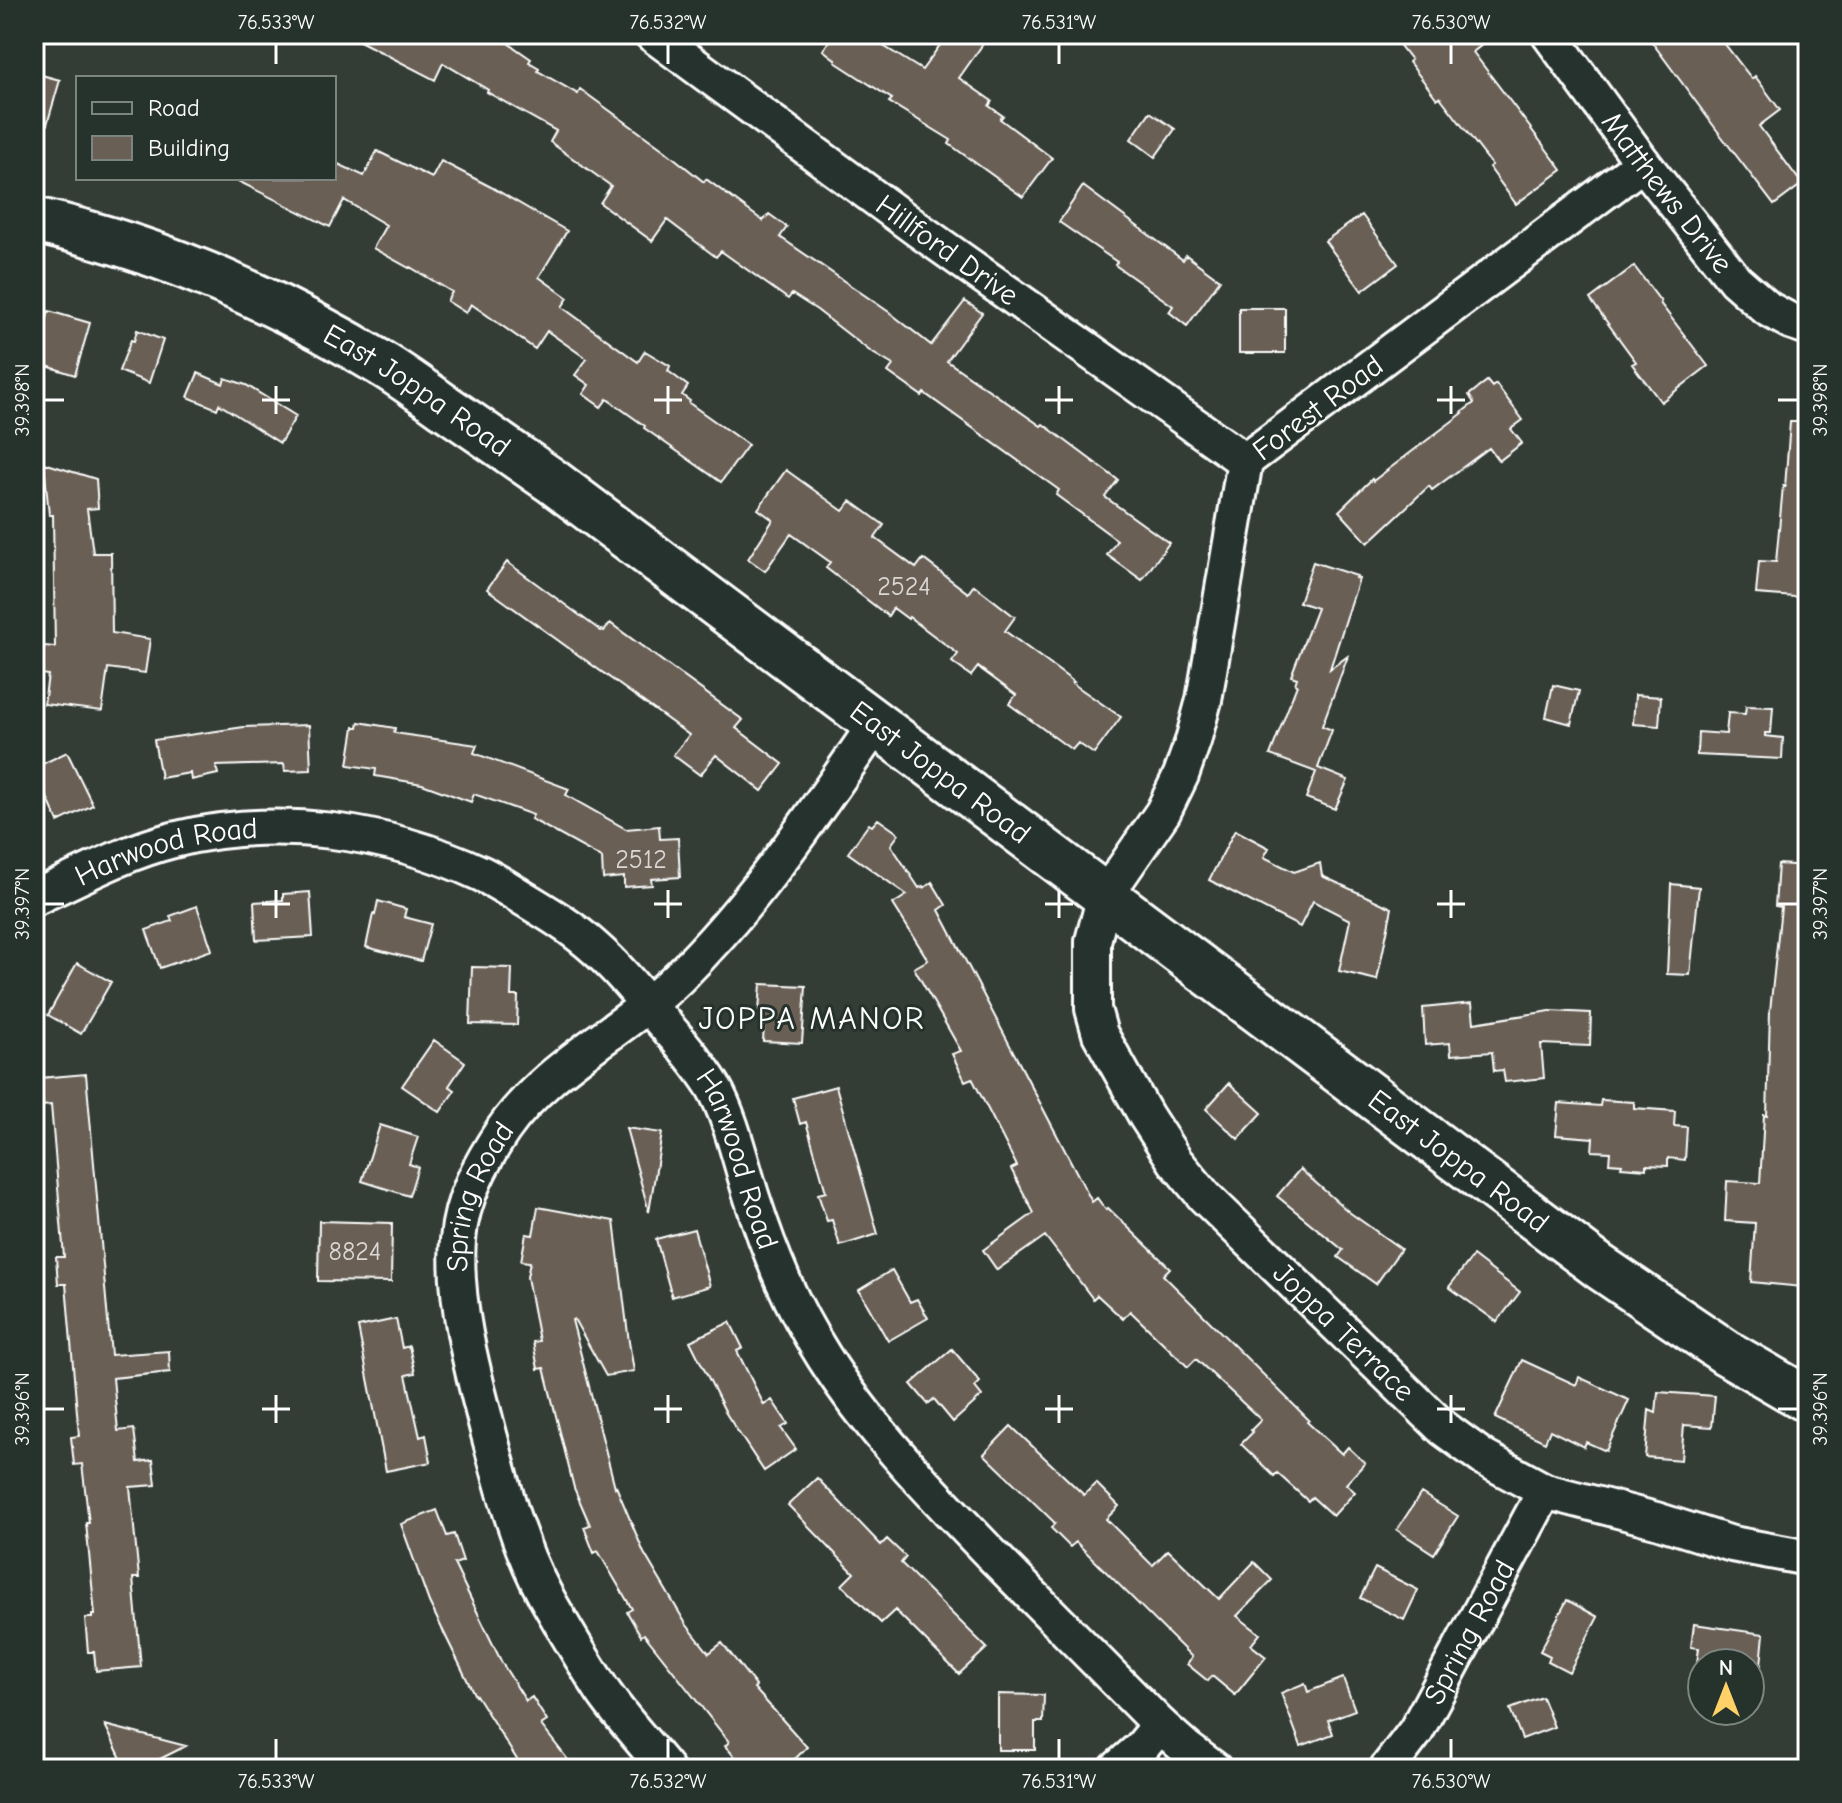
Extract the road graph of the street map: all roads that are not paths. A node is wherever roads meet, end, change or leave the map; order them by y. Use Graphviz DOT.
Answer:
graph roads {
  1 [pos="652,34"];
  2 [pos="1549,34"];
  3 [pos="1643,163"];
  4 [pos="34,220"];
  5 [pos="1808,327"];
  6 [pos="1245,461"];
  7 [pos="876,724"];
  8 [pos="1105,896"];
  9 [pos="34,898"];
  10 [pos="648,1004"];
  11 [pos="1808,1400"];
  12 [pos="1545,1491"];
  13 [pos="1808,1558"];
  14 [pos="1160,1725"];
  15 [pos="666,1769"];
  16 [pos="1117,1769"];
  17 [pos="1214,1769"];
  18 [pos="1387,1769"];
  1 -- 6 [label="street, Hillford Drive"];
  2 -- 3 [label="street, Matthews Drive"];
  3 -- 5 [label="street, Matthews Drive"];
  3 -- 6 [label="street, Forest Road"];
  4 -- 7 [label="main road, East Joppa Road"];
  6 -- 8 [label="street, Forest Road"];
  7 -- 8 [label="main road, East Joppa Road"];
  7 -- 10 [label="street, Spring Road"];
  8 -- 11 [label="main road, East Joppa Road"];
  8 -- 12 [label="street, Joppa Terrace"];
  9 -- 10 [label="street, Harwood Road"];
  10 -- 14 [label="street, Harwood Road"];
  10 -- 15 [label="street, Spring Road"];
  12 -- 13 [label="street, Joppa Terrace"];
  12 -- 18 [label="street, Spring Road"];
  14 -- 16 [label="street"];
  14 -- 17 [label="street"];
}
